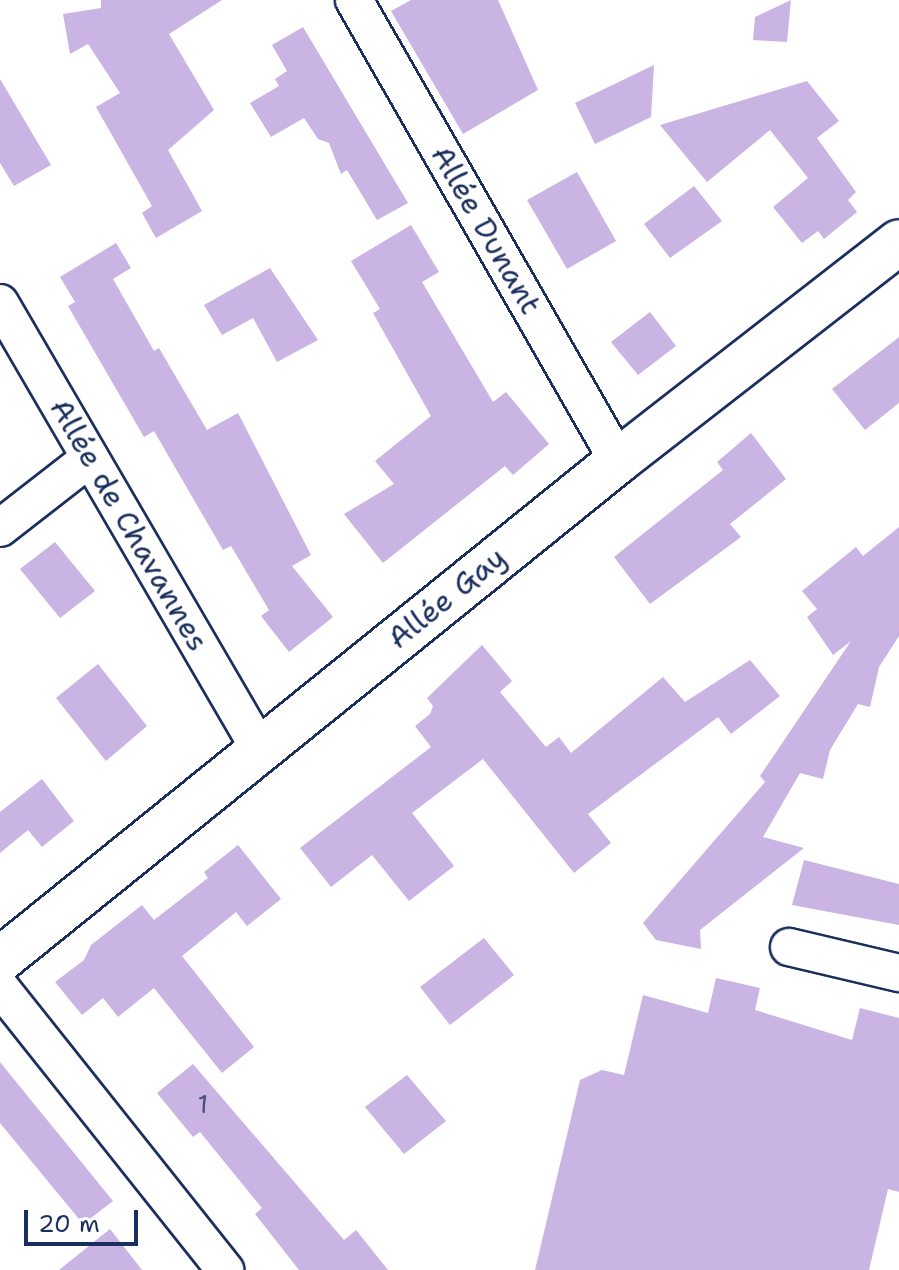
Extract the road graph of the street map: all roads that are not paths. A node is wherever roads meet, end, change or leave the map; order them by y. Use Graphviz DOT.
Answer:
graph roads {
  1 [pos="354,0"];
  2 [pos="899,242"];
  3 [pos="0,303"];
  4 [pos="90,458"];
  5 [pos="618,461"];
  6 [pos="0,528"];
  7 [pos="259,748"];
  8 [pos="789,947"];
  9 [pos="0,960"];
  10 [pos="899,973"];
  11 [pos="0,987"];
  12 [pos="225,1270"];
  1 -- 5 [label="street, Allée Dunant"];
  2 -- 5 [label="street, Allée Gay"];
  3 -- 4 [label="street, Allée de Chavannes"];
  4 -- 6 [label="street"];
  4 -- 7 [label="street, Allée de Chavannes"];
  5 -- 7 [label="street, Allée Gay"];
  7 -- 9 [label="street, Allée Gay"];
  8 -- 10 [label="street"];
  11 -- 12 [label="street"];
}
